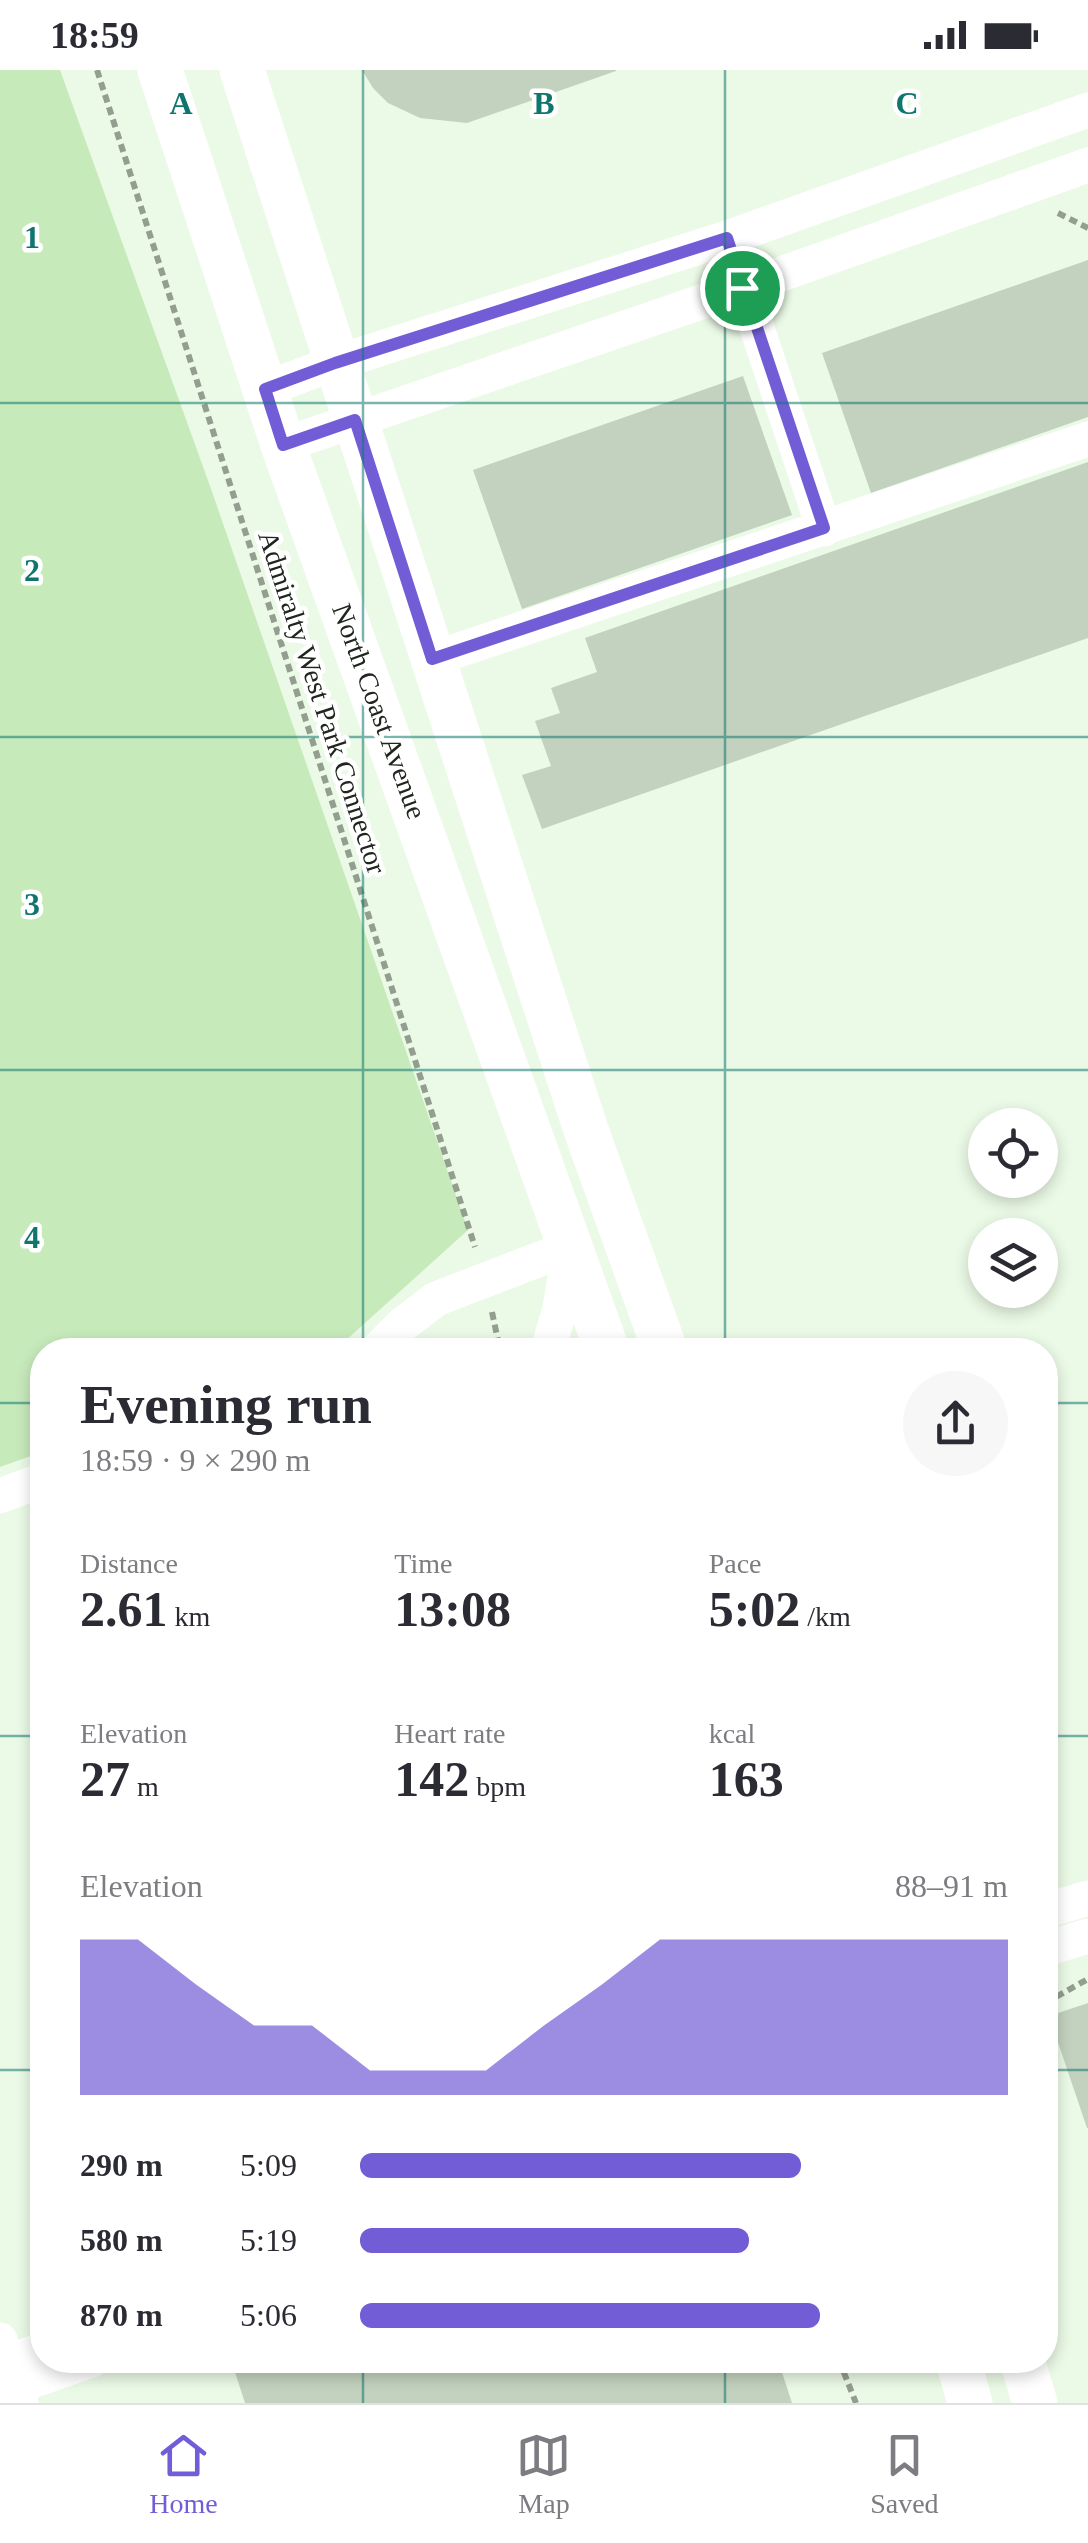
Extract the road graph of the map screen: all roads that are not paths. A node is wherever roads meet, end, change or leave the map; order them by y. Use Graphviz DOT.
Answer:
graph roads {
  1 [pos="160,70"];
  2 [pos="242,70"];
  3 [pos="1088,110"];
  4 [pos="1081,173"];
  5 [pos="849,194"];
  6 [pos="727,238"];
  7 [pos="866,245"];
  8 [pos="742,288"];
  9 [pos="335,363"];
  10 [pos="265,389"];
  11 [pos="355,420"];
  12 [pos="1088,439"];
  13 [pos="283,445"];
  14 [pos="824,528"];
  15 [pos="432,659"];
  16 [pos="570,1247"];
  17 [pos="390,1338"];
  18 [pos="551,1338"];
  19 [pos="603,1338"];
  20 [pos="661,1338"];
  21 [pos="30,1485"];
  22 [pos="0,1496"];
  23 [pos="1088,1898"];
  24 [pos="1058,1906"];
  25 [pos="1088,1936"];
  26 [pos="1058,1945"];
  27 [pos="30,2358"];
  28 [pos="962,2373"];
  29 [pos="1026,2373"];
  30 [pos="7,2374"];
  31 [pos="970,2403"];
  32 [pos="1035,2403"];
  1 -- 10 [label="main road, North Coast Avenue"];
  2 -- 9 [label="main road"];
  3 -- 5 [label="street"];
  4 -- 7 [label="street"];
  5 -- 6 [label="street"];
  5 -- 7 [label="street"];
  6 -- 8 [label="street"];
  6 -- 9 [label="street"];
  7 -- 8 [label="street"];
  8 -- 11 [label="street"];
  8 -- 14 [label="street"];
  9 -- 10 [label="street"];
  9 -- 11 [label="main road"];
  10 -- 13 [label="main road, North Coast Avenue"];
  11 -- 13 [label="street"];
  11 -- 15 [label="main road"];
  12 -- 14 [label="street"];
  13 -- 16 [label="main road, North Coast Avenue"];
  14 -- 15 [label="street"];
  15 -- 20 [label="main road"];
  16 -- 17 [label="street"];
  16 -- 18 [label="street"];
  16 -- 19 [label="main road, North Coast Avenue"];
  21 -- 22 [label="street"];
  23 -- 24 [label="street"];
  25 -- 26 [label="street"];
  27 -- 30 [label="street"];
  28 -- 31 [label="main road"];
  29 -- 32 [label="main road"];
}
